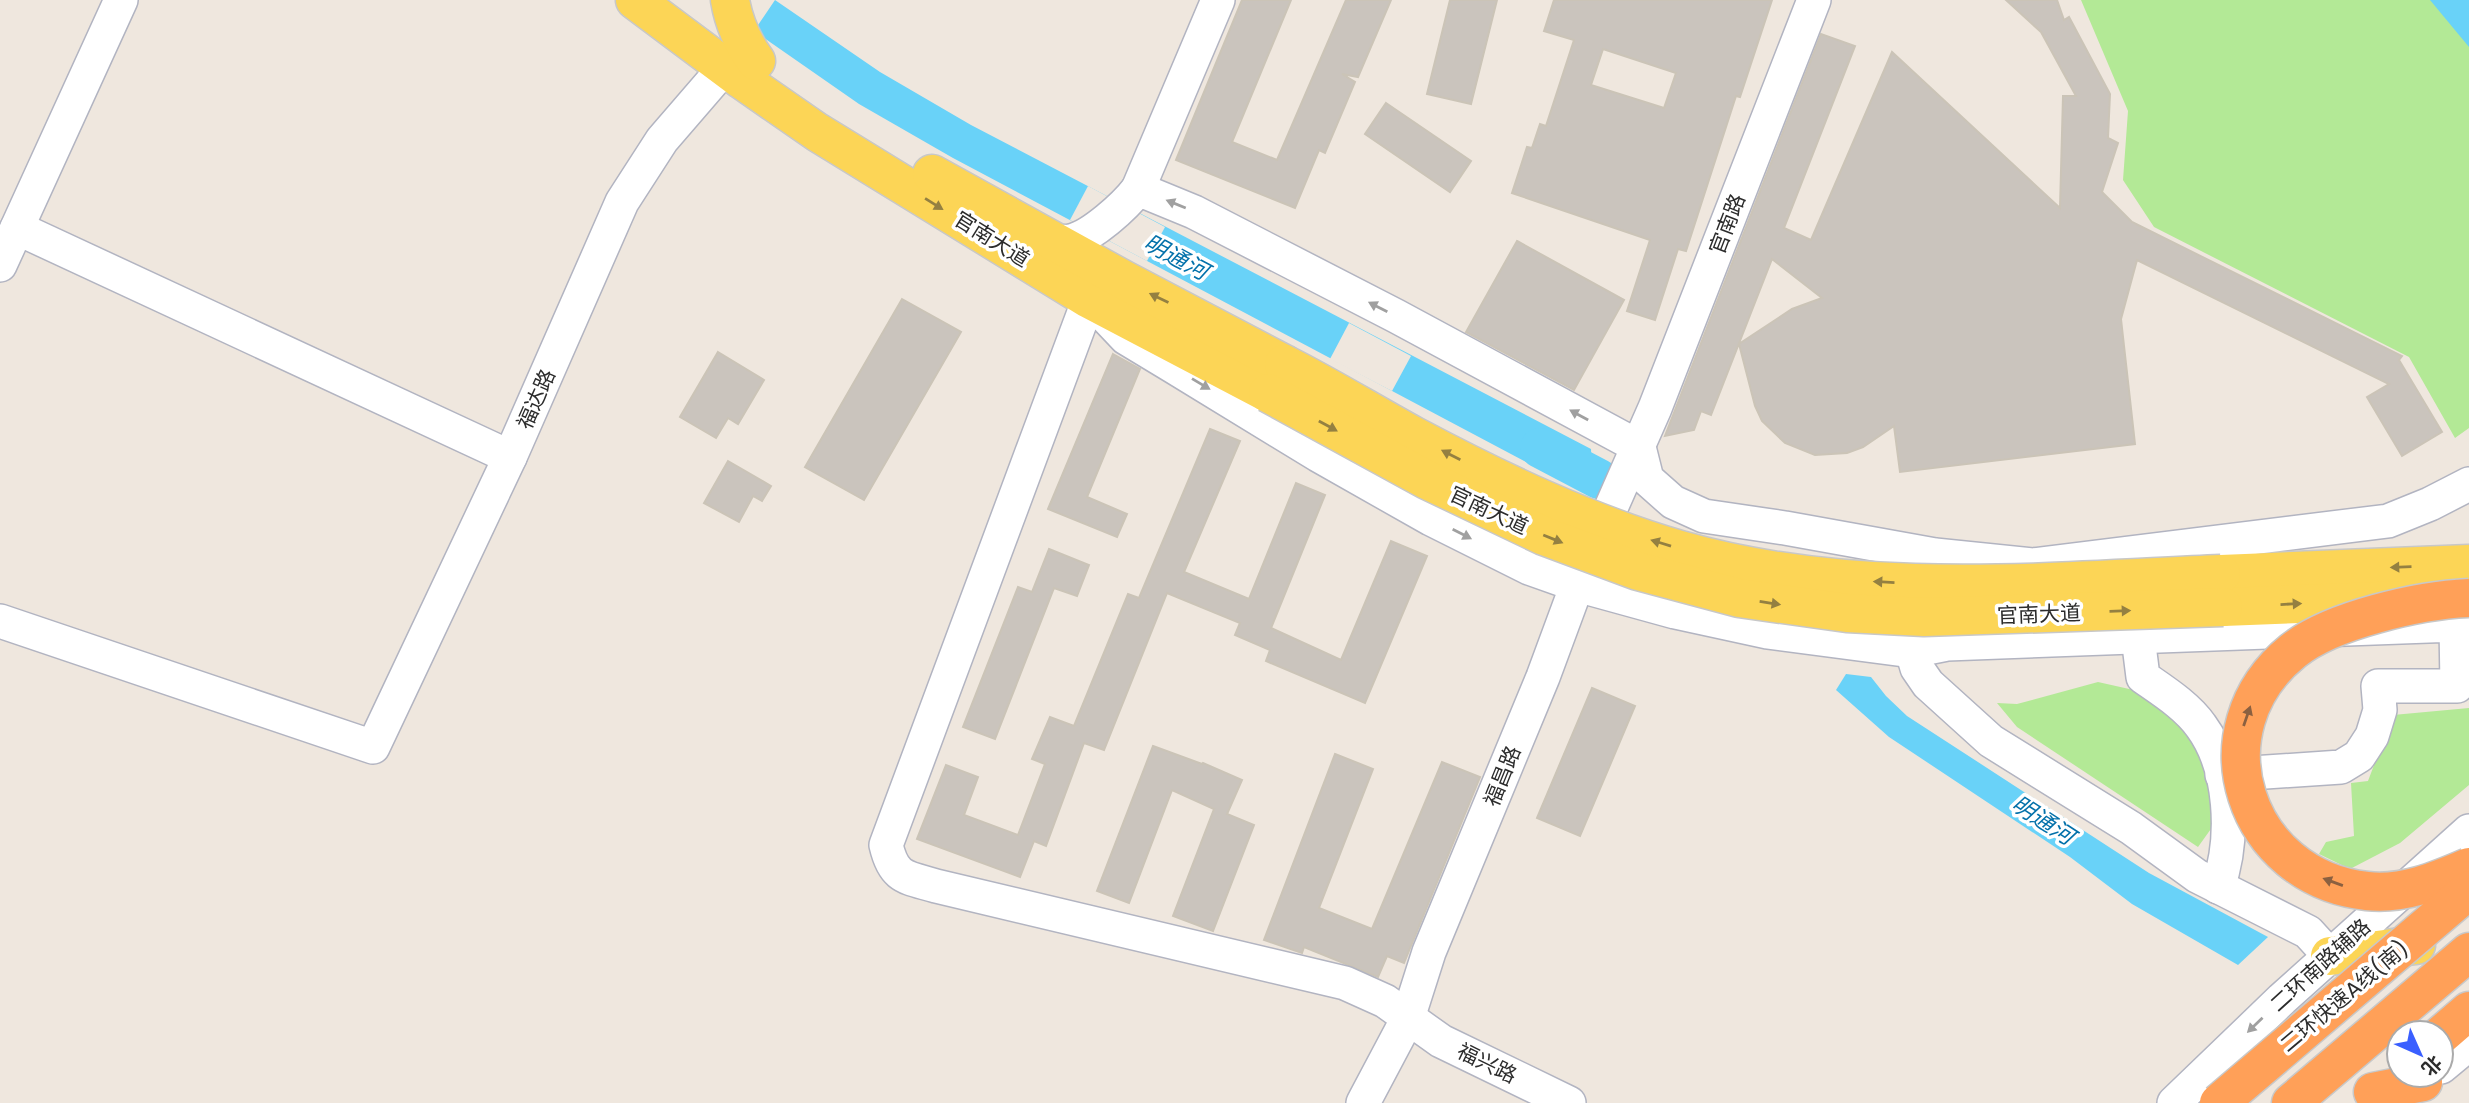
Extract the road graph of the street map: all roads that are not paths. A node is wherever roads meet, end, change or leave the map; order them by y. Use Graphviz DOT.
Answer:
graph roads {
  1 [pos="121,0"];
  2 [pos="635,0"];
  3 [pos="671,0"];
  4 [pos="730,0"];
  5 [pos="1218,0"];
  6 [pos="1814,0"];
  7 [pos="740,64"];
  8 [pos="1133,196"];
  9 [pos="17,228"];
  10 [pos="1069,238"];
  11 [pos="0,265"];
  12 [pos="1089,299"];
  13 [pos="1276,378"];
  14 [pos="1639,447"];
  15 [pos="510,457"];
  16 [pos="2469,484"];
  17 [pos="1935,555"];
  18 [pos="2469,564"];
  19 [pos="1577,585"];
  20 [pos="2469,597"];
  21 [pos="0,621"];
  22 [pos="2138,637"];
  23 [pos="1912,651"];
  24 [pos="2222,775"];
  25 [pos="2469,831"];
  26 [pos="2469,867"];
  27 [pos="2218,887"];
  28 [pos="2469,890"];
  29 [pos="2469,900"];
  30 [pos="2469,944"];
  31 [pos="2416,945"];
  32 [pos="2469,952"];
  33 [pos="2330,956"];
  34 [pos="2469,1011"];
  35 [pos="1408,1018"];
  36 [pos="2455,1023"];
  37 [pos="1363,1103"];
  38 [pos="1569,1103"];
  39 [pos="2174,1103"];
  40 [pos="2219,1103"];
  41 [pos="2230,1103"];
  42 [pos="2282,1103"];
  43 [pos="2291,1103"];
  1 -- 9 [label="street"];
  2 -- 7 [label="main road, 官南大道"];
  3 -- 7 [label="main road, 官南大道"];
  4 -- 7 [label="main road"];
  5 -- 8 [label="street"];
  6 -- 14 [label="street, 官南路"];
  7 -- 10 [label="main road, 官南大道"];
  7 -- 12 [label="main road, 官南大道, one-way"];
  7 -- 15 [label="street, 福达路"];
  8 -- 10 [label="street"];
  14 -- 8 [label="street, one-way"];
  9 -- 11 [label="street"];
  9 -- 15 [label="street"];
  13 -- 10 [label="main road, 官南大道, one-way"];
  12 -- 13 [label="main road, 官南大道"];
  12 -- 19 [label="street, one-way"];
  12 -- 35 [label="street, 福兴路"];
  18 -- 13 [label="main road, 官南大道, one-way, bridge"];
  13 -- 20 [label="main road, 官南大道, one-way, bridge"];
  14 -- 17 [label="street"];
  14 -- 19 [label="street, 福昌路"];
  15 -- 21 [label="street, 福达路"];
  16 -- 17 [label="street"];
  17 -- 23 [label="street"];
  19 -- 23 [label="street"];
  19 -- 35 [label="street, 福昌路"];
  26 -- 20 [label="highway, one-way, bridge"];
  22 -- 23 [label="street"];
  22 -- 24 [label="street"];
  22 -- 24 [label="street"];
  23 -- 27 [label="street"];
  24 -- 27 [label="street"];
  25 -- 33 [label="street, 二环南路辅路"];
  27 -- 33 [label="street"];
  28 -- 40 [label="highway, 二环快速A线(南), bridge"];
  29 -- 31 [label="main road"];
  30 -- 42 [label="main road"];
  31 -- 33 [label="main road"];
  31 -- 41 [label="main road"];
  32 -- 43 [label="highway"];
  33 -- 39 [label="street, 二环南路辅路, one-way"];
  34 -- 36 [label="highway"];
  35 -- 37 [label="street, 福昌路"];
  35 -- 38 [label="street, 福兴路"];
}
